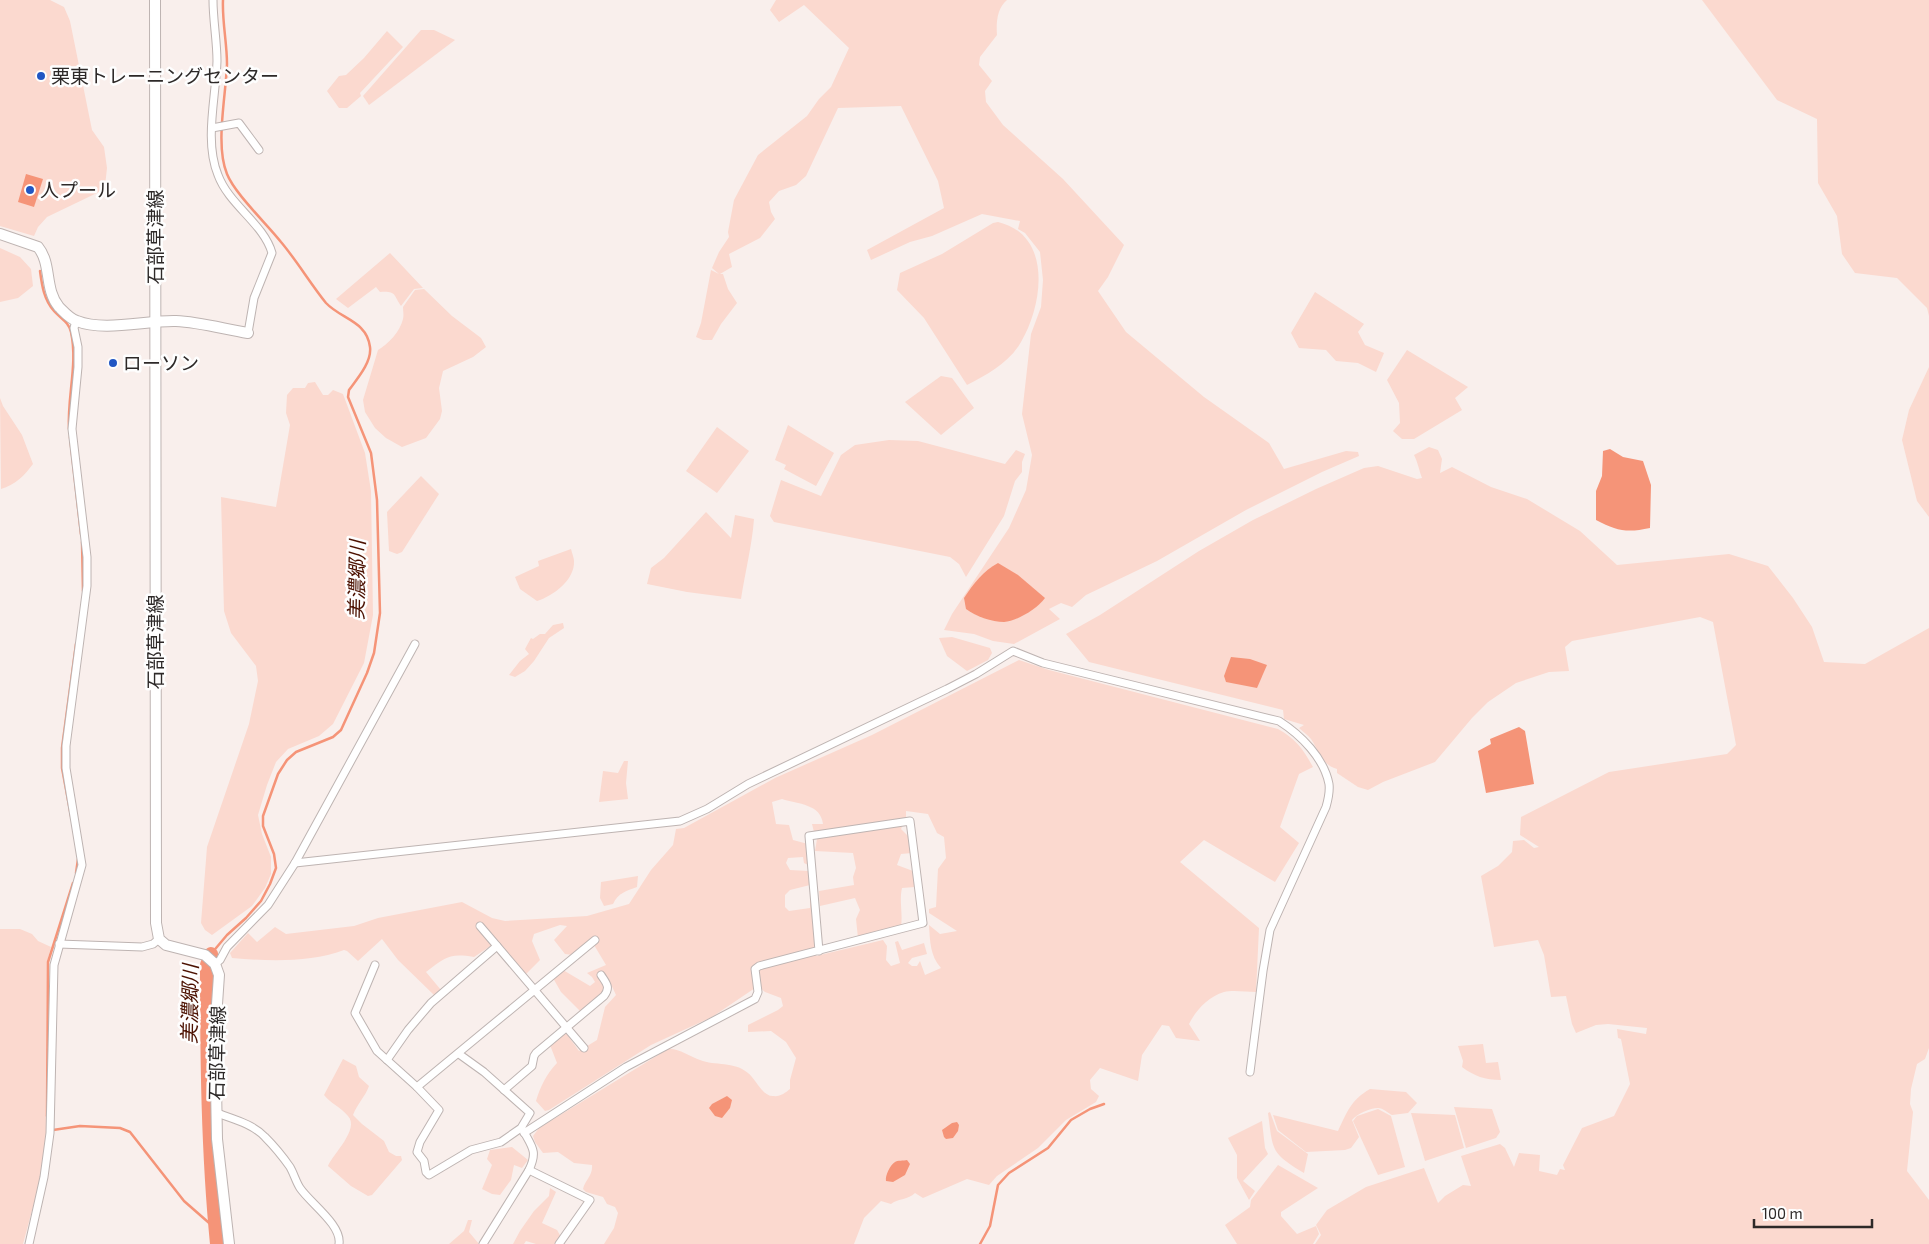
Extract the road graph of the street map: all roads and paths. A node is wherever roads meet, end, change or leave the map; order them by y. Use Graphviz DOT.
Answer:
graph roads {
  1 [pos="155,0"];
  2 [pos="213,0"];
  3 [pos="215,128"];
  4 [pos="259,150"];
  5 [pos="0,234"];
  6 [pos="76,321"];
  7 [pos="154,323"];
  8 [pos="248,333"];
  9 [pos="415,644"];
  10 [pos="295,863"];
  11 [pos="480,926"];
  12 [pos="159,939"];
  13 [pos="595,940"];
  14 [pos="59,944"];
  15 [pos="497,946"];
  16 [pos="819,951"];
  17 [pos="215,963"];
  18 [pos="376,965"];
  19 [pos="601,975"];
  20 [pos="534,990"];
  21 [pos="567,1028"];
  22 [pos="584,1048"];
  23 [pos="459,1054"];
  24 [pos="387,1060"];
  25 [pos="1250,1072"];
  26 [pos="417,1087"];
  27 [pos="504,1090"];
  28 [pos="217,1113"];
  29 [pos="530,1113"];
  30 [pos="541,1122"];
  31 [pos="523,1130"];
  32 [pos="529,1170"];
  33 [pos="29,1244"];
  34 [pos="229,1244"];
  35 [pos="339,1244"];
  36 [pos="483,1244"];
  37 [pos="559,1244"];
  1 -- 7 [label="main road, 石部草津線"];
  2 -- 3 [label="street"];
  3 -- 4 [label="street"];
  3 -- 8 [label="street"];
  5 -- 6 [label="main road"];
  6 -- 7 [label="main road"];
  6 -- 14 [label="street"];
  7 -- 8 [label="main road"];
  7 -- 12 [label="main road, 石部草津線"];
  9 -- 10 [label="street"];
  10 -- 17 [label="street"];
  10 -- 25 [label="street"];
  11 -- 15 [label="street"];
  12 -- 14 [label="street"];
  12 -- 17 [label="main road"];
  13 -- 20 [label="street"];
  14 -- 33 [label="street"];
  15 -- 20 [label="street"];
  15 -- 24 [label="street"];
  16 -- 16 [label="street"];
  16 -- 30 [label="street"];
  17 -- 28 [label="main road, 石部草津線"];
  18 -- 24 [label="street"];
  19 -- 21 [label="street"];
  20 -- 21 [label="street"];
  20 -- 23 [label="street"];
  21 -- 22 [label="street"];
  21 -- 27 [label="street"];
  23 -- 26 [label="street"];
  23 -- 27 [label="street"];
  24 -- 26 [label="street"];
  26 -- 31 [label="street"];
  27 -- 29 [label="street"];
  28 -- 34 [label="main road, 石部草津線"];
  28 -- 35 [label="street"];
  29 -- 30 [label="street"];
  29 -- 31 [label="street"];
  30 -- 31 [label="street"];
  31 -- 32 [label="street"];
  32 -- 36 [label="street"];
  32 -- 37 [label="street"];
}
